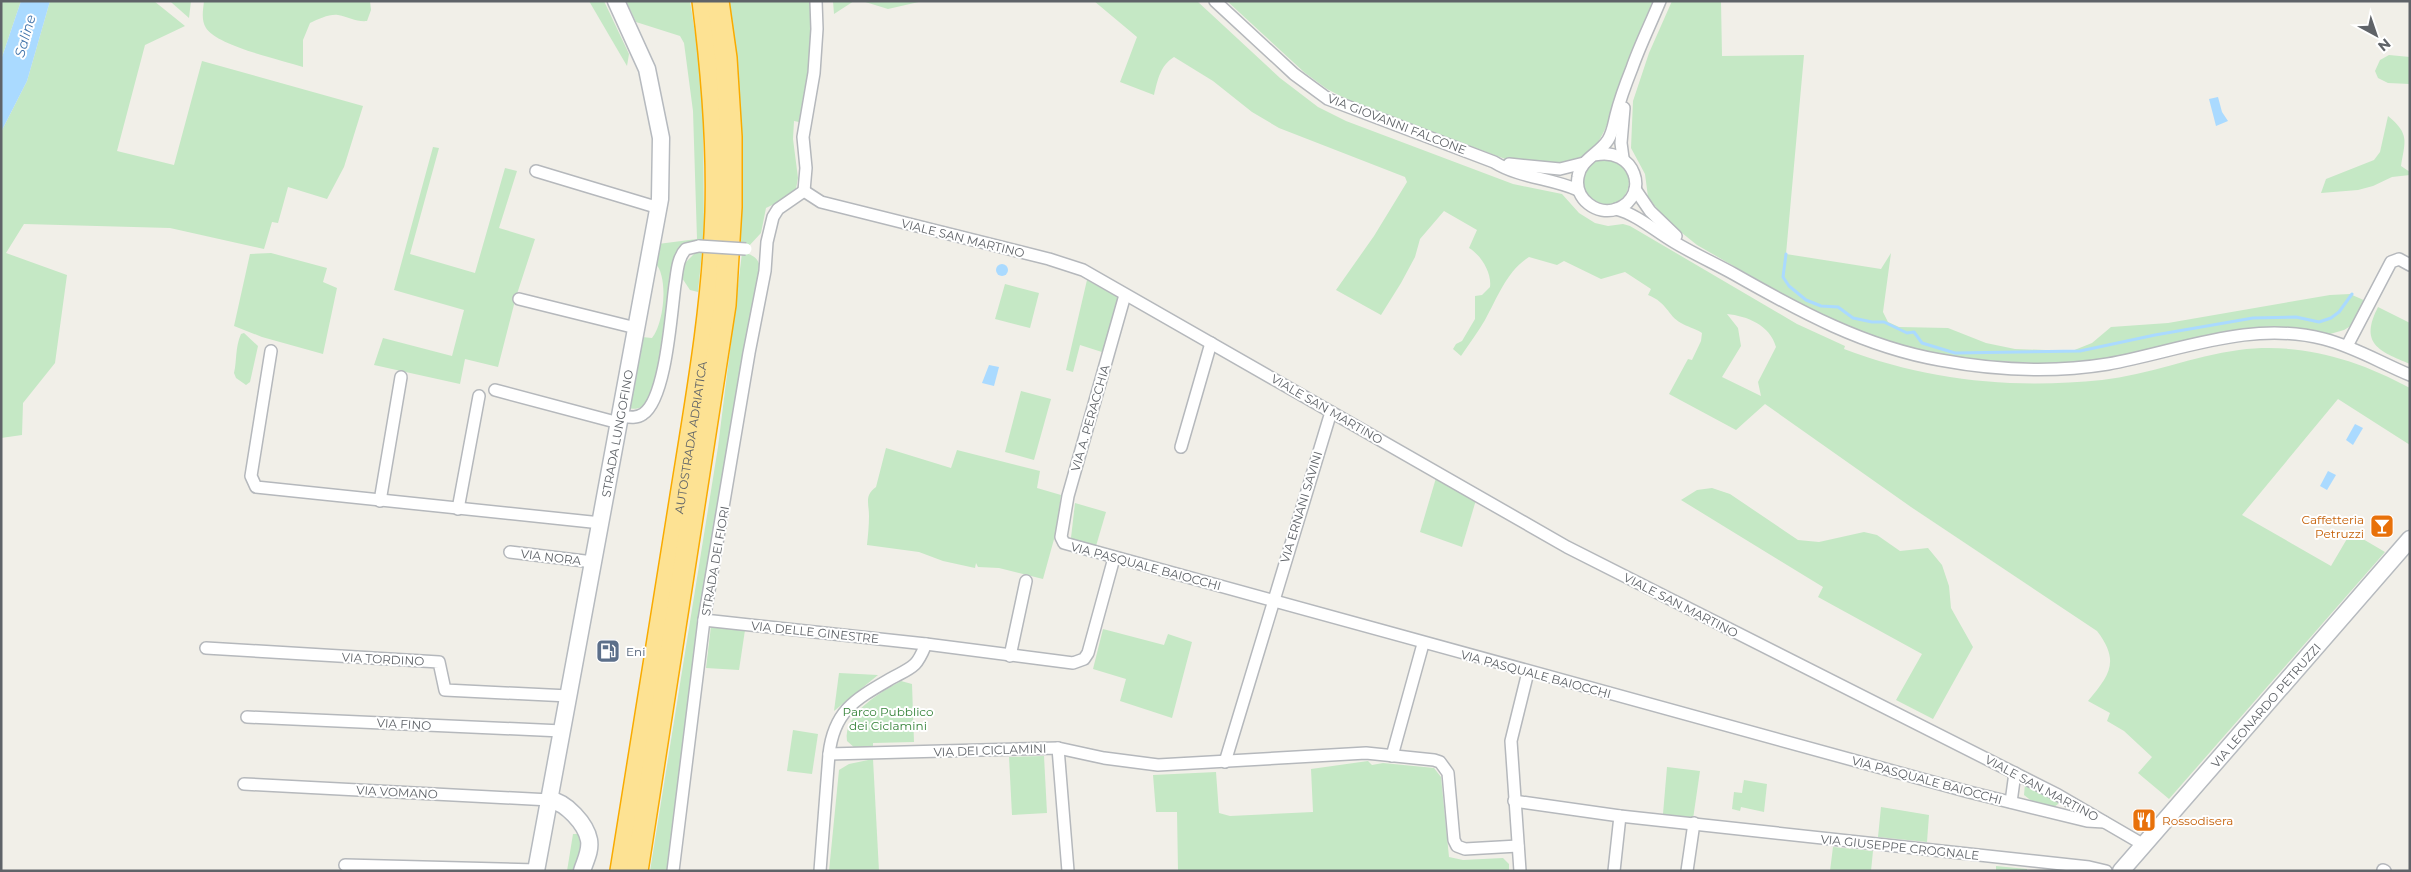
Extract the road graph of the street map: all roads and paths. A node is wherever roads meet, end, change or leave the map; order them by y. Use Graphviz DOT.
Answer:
graph roads {
  1 [pos="616,1"];
  2 [pos="703,1"];
  3 [pos="718,1"];
  4 [pos="815,1"];
  5 [pos="1215,1"];
  6 [pos="1660,1"];
  7 [pos="1626,88"];
  8 [pos="1596,155"];
  9 [pos="1624,158"];
  10 [pos="1494,162"];
  11 [pos="1584,163"];
  12 [pos="536,171"];
  13 [pos="1635,189"];
  14 [pos="1578,190"];
  15 [pos="804,191"];
  16 [pos="659,208"];
  17 [pos="1616,209"];
  18 [pos="765,252"];
  19 [pos="1694,252"];
  20 [pos="2410,265"];
  21 [pos="1125,294"];
  22 [pos="519,299"];
  23 [pos="636,328"];
  24 [pos="1210,343"];
  25 [pos="2347,346"];
  26 [pos="271,350"];
  27 [pos="2409,375"];
  28 [pos="401,377"];
  29 [pos="495,390"];
  30 [pos="478,396"];
  31 [pos="1331,412"];
  32 [pos="620,419"];
  33 [pos="1181,447"];
  34 [pos="380,501"];
  35 [pos="458,509"];
  36 [pos="600,523"];
  37 [pos="1062,542"];
  38 [pos="2409,542"];
  39 [pos="510,552"];
  40 [pos="1114,558"];
  41 [pos="593,562"];
  42 [pos="1026,581"];
  43 [pos="1272,602"];
  44 [pos="704,620"];
  45 [pos="926,644"];
  46 [pos="1423,644"];
  47 [pos="206,648"];
  48 [pos="1010,656"];
  49 [pos="1528,672"];
  50 [pos="569,696"];
  51 [pos="247,716"];
  52 [pos="562,732"];
  53 [pos="1058,748"];
  54 [pos="829,754"];
  55 [pos="1392,756"];
  56 [pos="1225,762"];
  57 [pos="2015,773"];
  58 [pos="244,784"];
  59 [pos="550,800"];
  60 [pos="1514,801"];
  61 [pos="2011,802"];
  62 [pos="2072,802"];
  63 [pos="2064,815"];
  64 [pos="1620,816"];
  65 [pos="2106,822"];
  66 [pos="1694,823"];
  67 [pos="2144,845"];
  68 [pos="1518,846"];
  69 [pos="344,865"];
  70 [pos="536,870"];
  71 [pos="582,871"];
  72 [pos="621,871"];
  73 [pos="637,871"];
  74 [pos="673,871"];
  75 [pos="820,871"];
  76 [pos="1068,871"];
  77 [pos="1520,871"];
  78 [pos="1614,871"];
  79 [pos="1687,871"];
  80 [pos="2106,871"];
  81 [pos="2121,871"];
  1 -- 16 [label="main road, STRADA LUNGOFINO"];
  2 -- 72 [label="highway, AUTOSTRADA ADRIATICA"];
  3 -- 73 [label="highway, AUTOSTRADA ADRIATICA"];
  4 -- 15 [label="street"];
  5 -- 10 [label="street, VIA GIOVANNI FALCONE"];
  6 -- 7 [label="street"];
  7 -- 8 [label="street"];
  7 -- 9 [label="street"];
  8 -- 9 [label="street"];
  8 -- 11 [label="street"];
  9 -- 13 [label="street"];
  10 -- 11 [label="street, VIA GIOVANNI FALCONE"];
  10 -- 14 [label="street, VIA GIOVANNI FALCONE"];
  11 -- 14 [label="street"];
  12 -- 16 [label="street"];
  13 -- 17 [label="street"];
  13 -- 19 [label="street"];
  14 -- 17 [label="street"];
  15 -- 18 [label="street"];
  15 -- 21 [label="street, VIALE SAN MARTINO"];
  16 -- 23 [label="main road, STRADA LUNGOFINO"];
  17 -- 19 [label="street"];
  18 -- 32 [label="street, bridge"];
  18 -- 44 [label="street, STRADA DEI FIORI"];
  19 -- 25 [label="street"];
  20 -- 25 [label="street"];
  21 -- 24 [label="street, VIALE SAN MARTINO"];
  21 -- 37 [label="street, VIA A. PERACCHIA"];
  22 -- 23 [label="street"];
  23 -- 32 [label="main road, STRADA LUNGOFINO"];
  24 -- 31 [label="street, VIALE SAN MARTINO"];
  24 -- 33 [label="street"];
  25 -- 27 [label="street"];
  26 -- 34 [label="street"];
  28 -- 34 [label="street"];
  29 -- 32 [label="street"];
  30 -- 35 [label="street"];
  31 -- 43 [label="street, VIA ERNANI SAVINI"];
  31 -- 57 [label="street, VIALE SAN MARTINO"];
  32 -- 36 [label="main road, STRADA LUNGOFINO"];
  34 -- 35 [label="street"];
  35 -- 36 [label="street"];
  36 -- 41 [label="main road, STRADA LUNGOFINO"];
  37 -- 40 [label="street, VIA PASQUALE BAIOCCHI"];
  38 -- 67 [label="main road, VIA LEONARDO PETRUZZI"];
  39 -- 41 [label="street, VIA NORA"];
  40 -- 43 [label="street, VIA PASQUALE BAIOCCHI"];
  40 -- 48 [label="street, VIA DELLE GINESTRE"];
  41 -- 50 [label="main road, STRADA LUNGOFINO"];
  42 -- 48 [label="street"];
  43 -- 46 [label="street, VIA PASQUALE BAIOCCHI"];
  43 -- 56 [label="street, VIA ERNANI SAVINI"];
  44 -- 45 [label="street, VIA DELLE GINESTRE"];
  44 -- 74 [label="street, STRADA DEI FIORI"];
  45 -- 48 [label="street, VIA DELLE GINESTRE"];
  45 -- 54 [label="street"];
  46 -- 49 [label="street, VIA PASQUALE BAIOCCHI"];
  46 -- 55 [label="street"];
  47 -- 50 [label="street, VIA TORDINO"];
  49 -- 60 [label="street"];
  49 -- 61 [label="street, VIA PASQUALE BAIOCCHI"];
  50 -- 52 [label="main road, STRADA LUNGOFINO"];
  51 -- 52 [label="street, VIA FINO"];
  52 -- 59 [label="main road, STRADA LUNGOFINO"];
  53 -- 54 [label="street, VIA DEI CICLAMINI"];
  53 -- 56 [label="street"];
  53 -- 76 [label="street, VIA DEI CICLAMINI"];
  54 -- 75 [label="street"];
  55 -- 56 [label="street"];
  55 -- 68 [label="street"];
  57 -- 61 [label="street, VIA PASQUALE BAIOCCHI"];
  57 -- 62 [label="street, VIALE SAN MARTINO"];
  58 -- 59 [label="street, VIA VOMANO"];
  59 -- 70 [label="main road, STRADA LUNGOFINO"];
  59 -- 71 [label="main road"];
  60 -- 64 [label="street, VIA GIUSEPPE CROGNALE"];
  60 -- 68 [label="street"];
  61 -- 63 [label="street, VIA PASQUALE BAIOCCHI"];
  62 -- 63 [label="street"];
  62 -- 65 [label="street, VIALE SAN MARTINO"];
  63 -- 65 [label="street, VIA PASQUALE BAIOCCHI"];
  64 -- 66 [label="street, VIA GIUSEPPE CROGNALE"];
  64 -- 78 [label="street"];
  65 -- 67 [label="street, VIALE SAN MARTINO"];
  66 -- 79 [label="street"];
  66 -- 80 [label="street, VIA GIUSEPPE CROGNALE"];
  67 -- 81 [label="main road, VIA LEONARDO PETRUZZI"];
  68 -- 77 [label="street"];
  69 -- 70 [label="street"];
}
